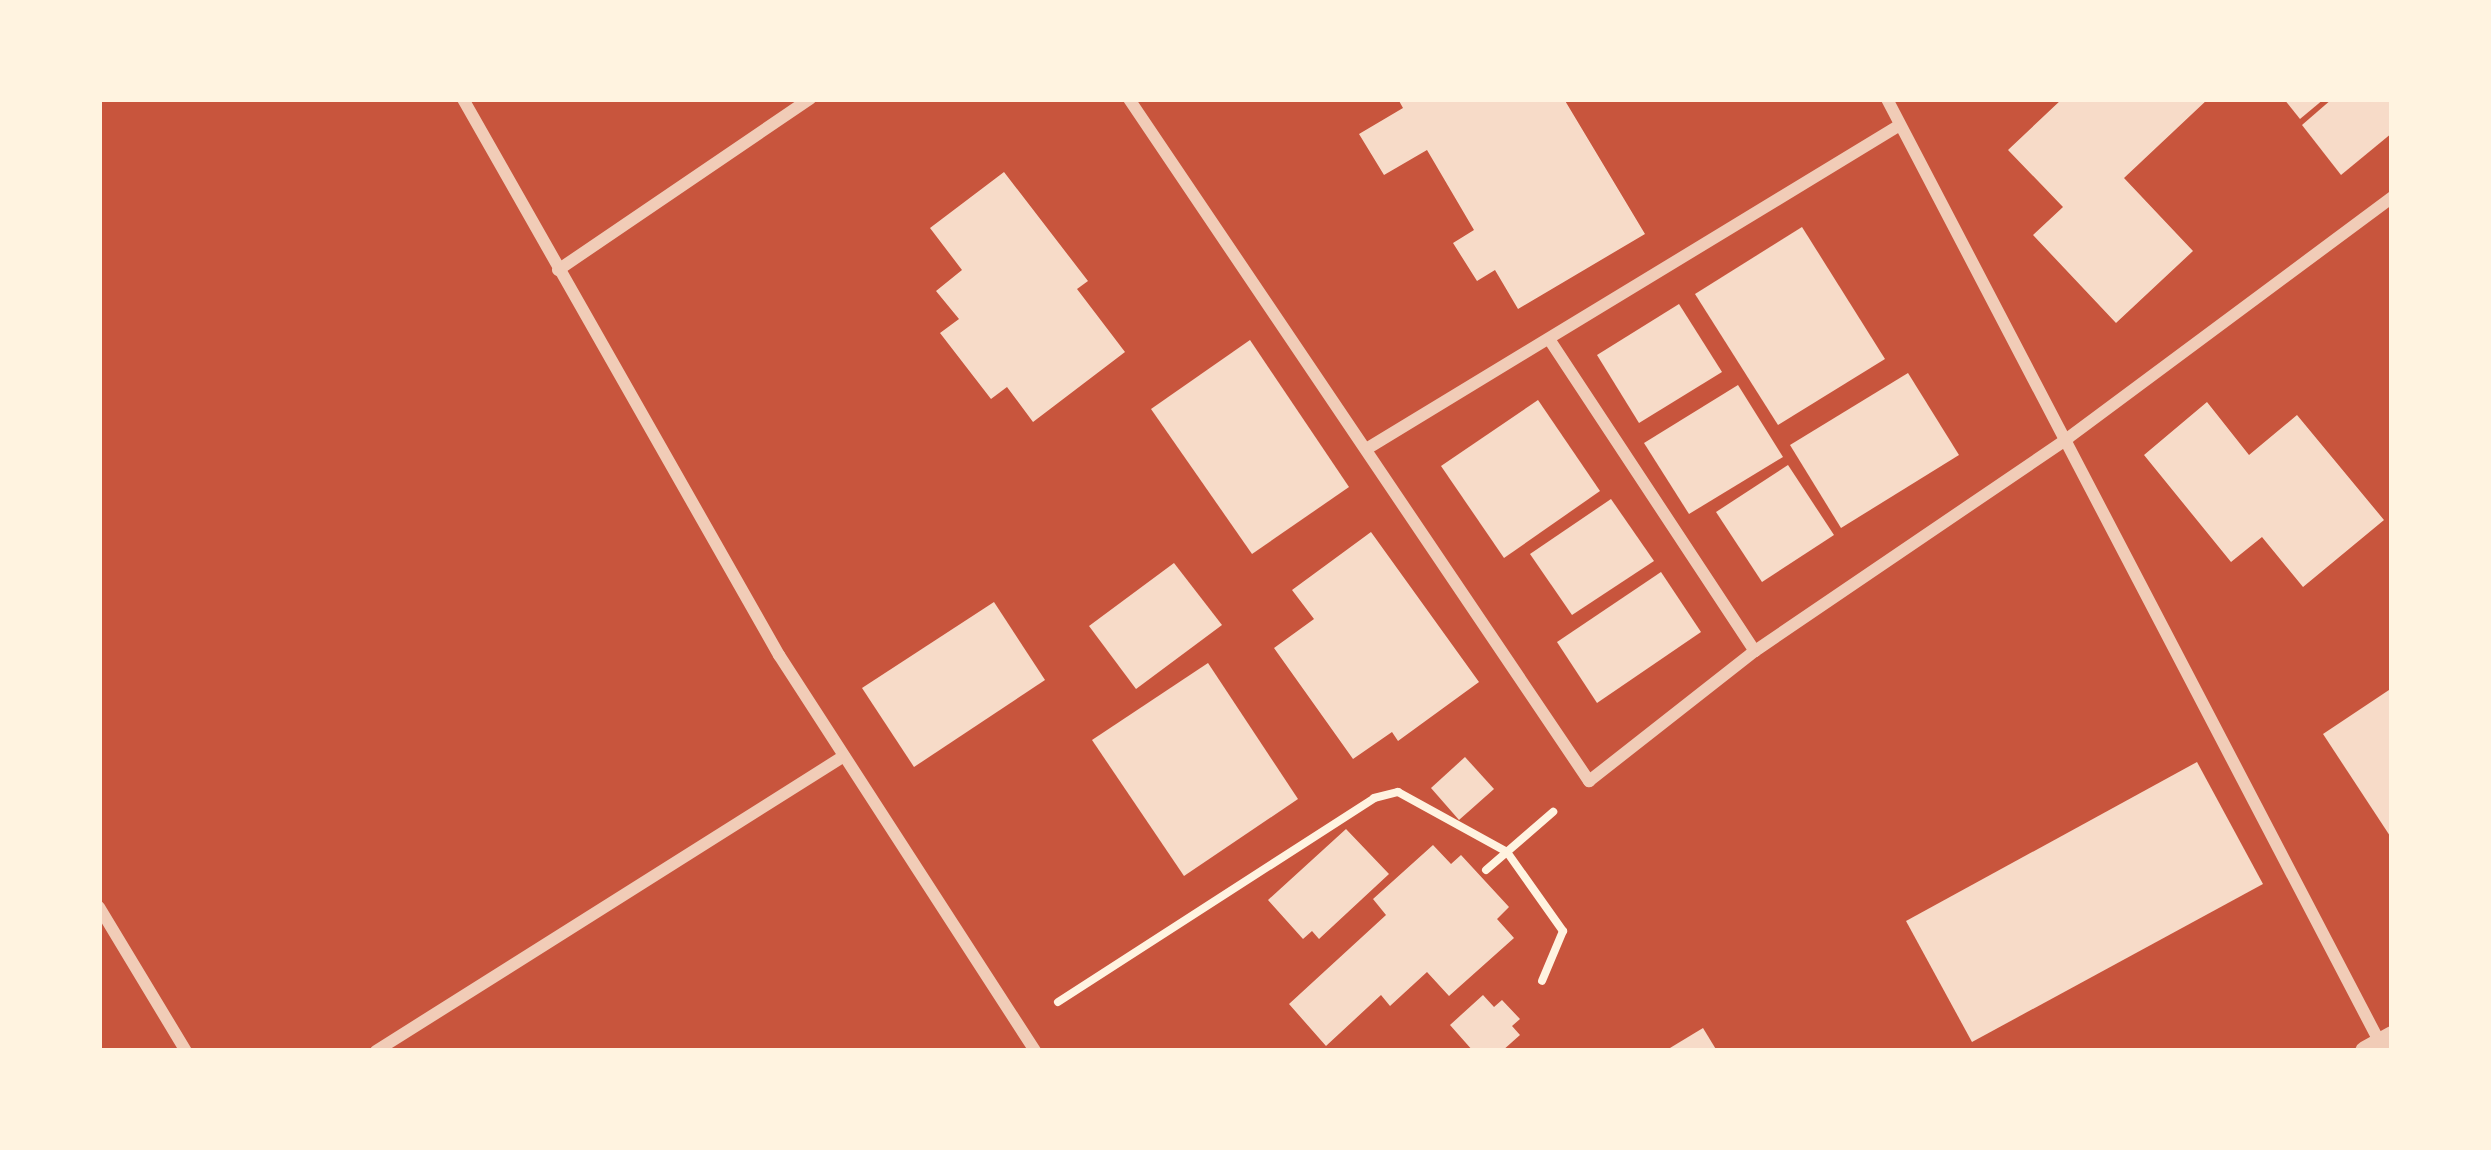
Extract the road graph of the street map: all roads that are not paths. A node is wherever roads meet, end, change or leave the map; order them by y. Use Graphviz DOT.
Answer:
graph roads {
  1 [pos="463,99"];
  2 [pos="810,99"];
  3 [pos="1129,99"];
  4 [pos="1887,99"];
  5 [pos="1900,125"];
  6 [pos="2392,197"];
  7 [pos="558,270"];
  8 [pos="1549,339"];
  9 [pos="2068,438"];
  10 [pos="1368,448"];
  11 [pos="1755,651"];
  12 [pos="844,756"];
  13 [pos="99,907"];
  14 [pos="2379,1043"];
  15 [pos="186,1051"];
  16 [pos="376,1051"];
  17 [pos="1035,1051"];
  1 -- 7 [label="street"];
  2 -- 7 [label="street"];
  3 -- 10 [label="street"];
  4 -- 5 [label="street"];
  5 -- 8 [label="street"];
  5 -- 9 [label="street"];
  6 -- 9 [label="street"];
  7 -- 12 [label="street"];
  8 -- 10 [label="street"];
  8 -- 11 [label="street"];
  9 -- 11 [label="street"];
  9 -- 14 [label="street"];
  10 -- 11 [label="street"];
  12 -- 16 [label="street"];
  12 -- 17 [label="street"];
  13 -- 15 [label="street"];
}
